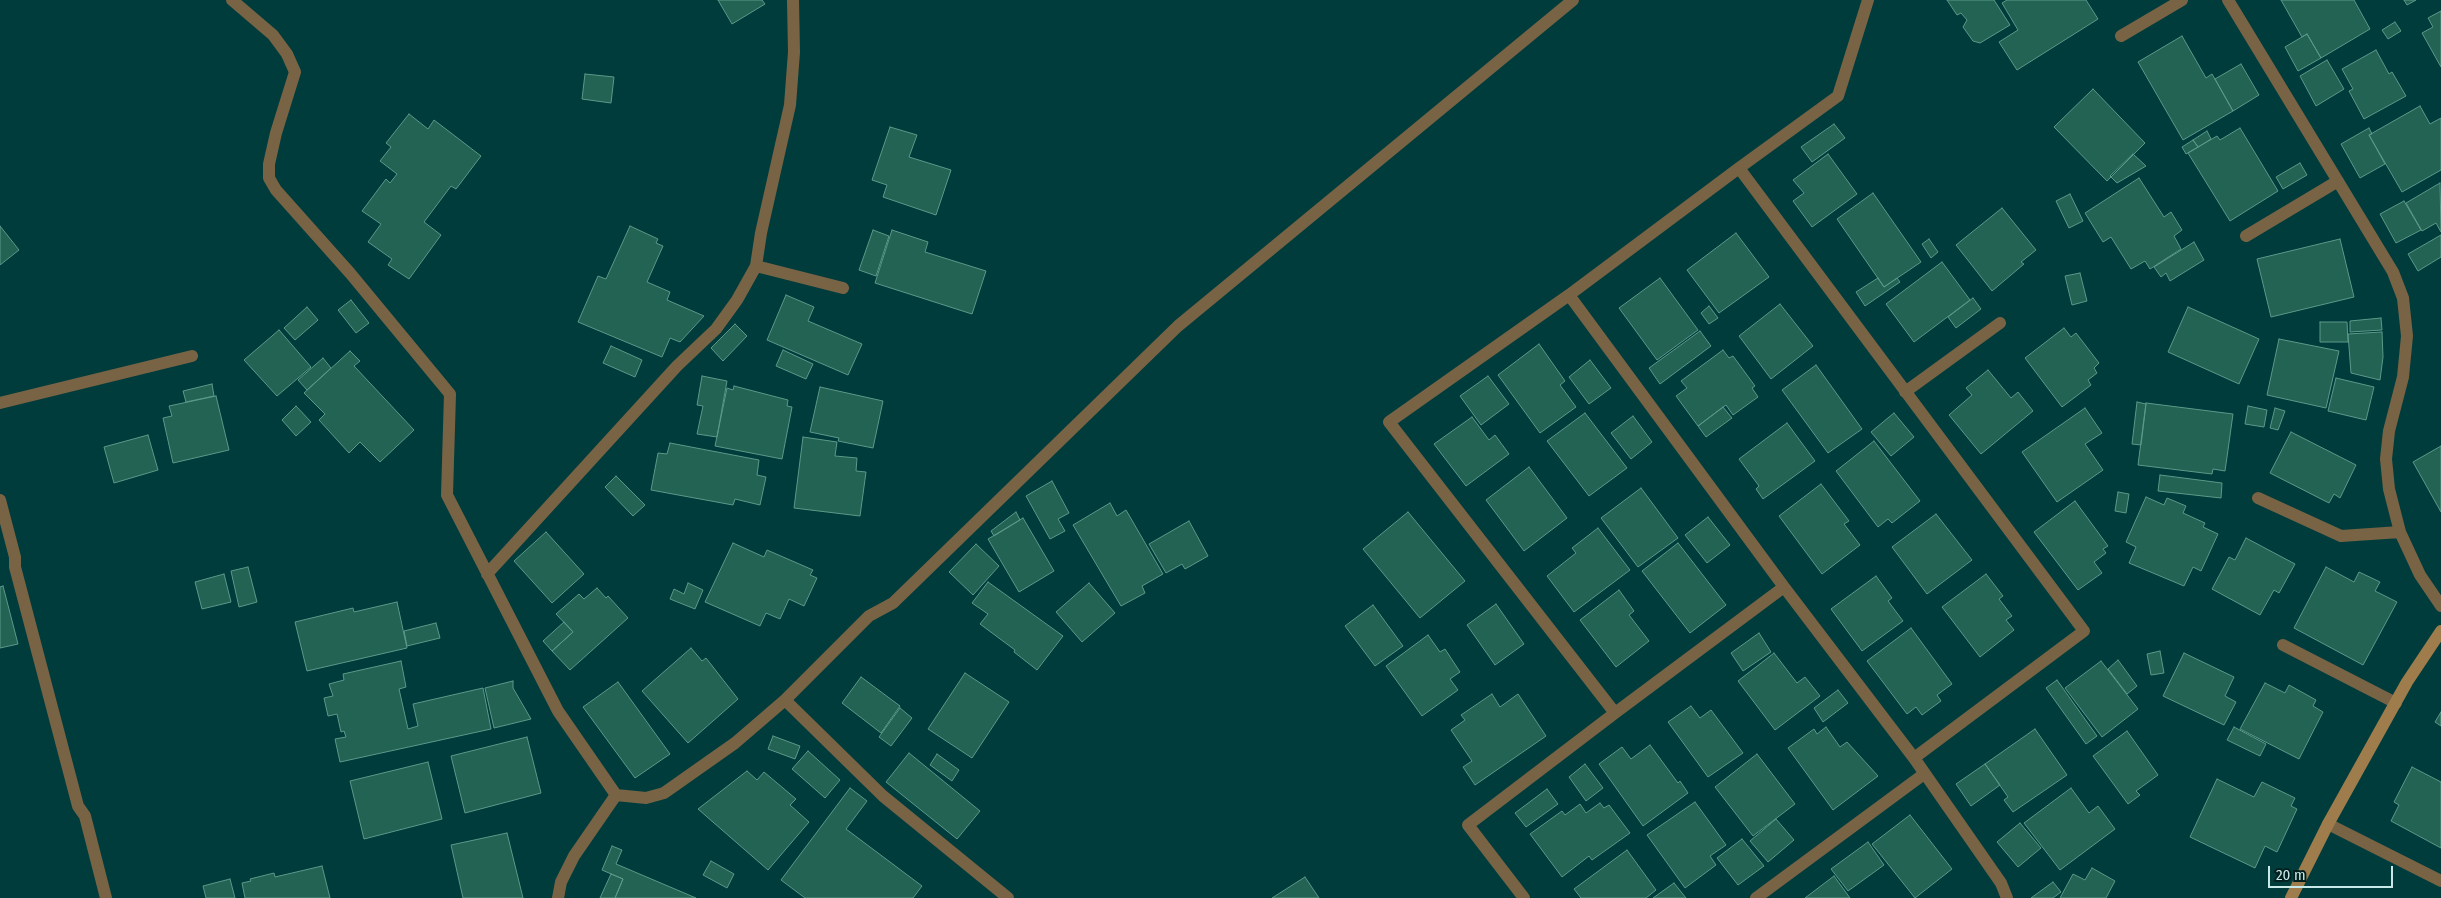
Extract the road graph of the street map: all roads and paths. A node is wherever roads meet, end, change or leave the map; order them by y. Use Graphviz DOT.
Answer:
graph roads {
  1 [pos="232,0"];
  2 [pos="793,0"];
  3 [pos="1573,0"];
  4 [pos="1868,0"];
  5 [pos="2182,0"];
  6 [pos="2228,0"];
  7 [pos="2120,36"];
  8 [pos="1739,168"];
  9 [pos="2338,180"];
  10 [pos="2246,236"];
  11 [pos="756,266"];
  12 [pos="843,288"];
  13 [pos="1568,296"];
  14 [pos="2000,323"];
  15 [pos="192,356"];
  16 [pos="1905,392"];
  17 [pos="0,403"];
  18 [pos="2258,498"];
  19 [pos="0,500"];
  20 [pos="2400,532"];
  21 [pos="487,574"];
  22 [pos="1784,587"];
  23 [pos="2441,606"];
  24 [pos="2441,632"];
  25 [pos="2283,645"];
  26 [pos="785,700"];
  27 [pos="2396,703"];
  28 [pos="1615,713"];
  29 [pos="1914,758"];
  30 [pos="1924,774"];
  31 [pos="616,795"];
  32 [pos="2328,824"];
  33 [pos="2441,881"];
  34 [pos="106,898"];
  35 [pos="558,898"];
  36 [pos="1008,898"];
  37 [pos="1524,898"];
  38 [pos="1756,898"];
  39 [pos="2007,898"];
  40 [pos="2291,898"];
  1 -- 21 [label="street"];
  2 -- 11 [label="street"];
  3 -- 26 [label="street"];
  4 -- 8 [label="street"];
  5 -- 7 [label="street"];
  6 -- 9 [label="street"];
  8 -- 13 [label="street"];
  8 -- 16 [label="street"];
  9 -- 10 [label="street"];
  9 -- 20 [label="street"];
  11 -- 12 [label="street"];
  11 -- 21 [label="street"];
  13 -- 22 [label="street"];
  13 -- 28 [label="street"];
  14 -- 16 [label="street"];
  15 -- 17 [label="street"];
  16 -- 29 [label="street"];
  18 -- 20 [label="street"];
  19 -- 34 [label="street"];
  20 -- 23 [label="street"];
  21 -- 31 [label="street"];
  22 -- 28 [label="street"];
  22 -- 29 [label="street"];
  24 -- 27 [label="street"];
  25 -- 27 [label="street"];
  26 -- 31 [label="street"];
  26 -- 36 [label="street"];
  27 -- 32 [label="street"];
  28 -- 37 [label="street"];
  29 -- 30 [label="street"];
  30 -- 38 [label="street"];
  30 -- 39 [label="street"];
  31 -- 35 [label="street"];
  32 -- 33 [label="street"];
  32 -- 40 [label="street"];
}
